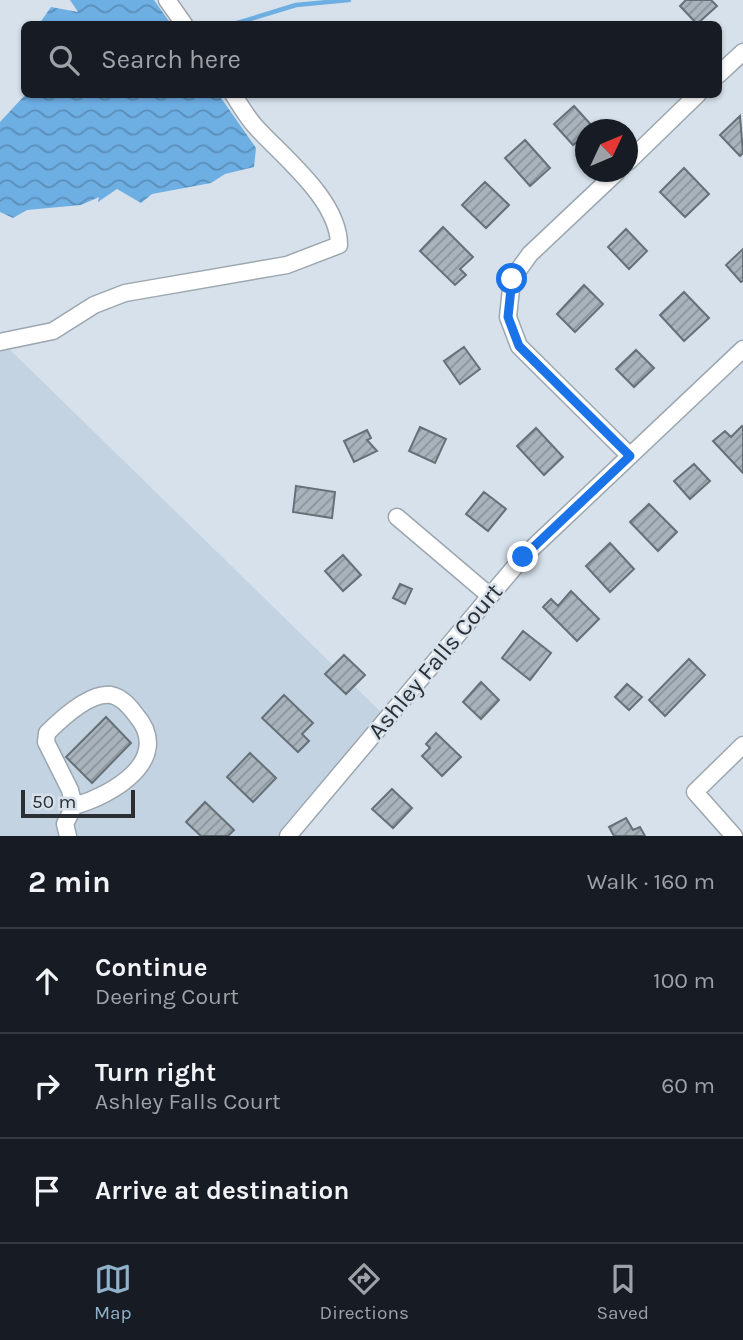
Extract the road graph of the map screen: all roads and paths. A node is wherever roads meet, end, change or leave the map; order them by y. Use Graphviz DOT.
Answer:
graph roads {
  1 [pos="167,0"];
  2 [pos="182,21"];
  3 [pos="743,52"];
  4 [pos="722,72"];
  5 [pos="236,98"];
  6 [pos="694,98"];
  7 [pos="638,152"];
  8 [pos="606,182"];
  9 [pos="0,342"];
  10 [pos="743,349"];
  11 [pos="630,456"];
  12 [pos="397,517"];
  13 [pos="490,597"];
  14 [pos="743,745"];
  15 [pos="74,806"];
  16 [pos="68,836"];
  17 [pos="288,836"];
  18 [pos="734,836"];
  1 -- 2 [label="street"];
  3 -- 4 [label="street"];
  5 -- 9 [label="street"];
  6 -- 7 [label="street"];
  8 -- 11 [label="street"];
  10 -- 11 [label="street, Ashley Falls Court"];
  11 -- 13 [label="street, Ashley Falls Court"];
  12 -- 13 [label="street"];
  13 -- 17 [label="street, Ashley Falls Court"];
  14 -- 18 [label="street"];
  15 -- 15 [label="street"];
  15 -- 16 [label="street"];
}
